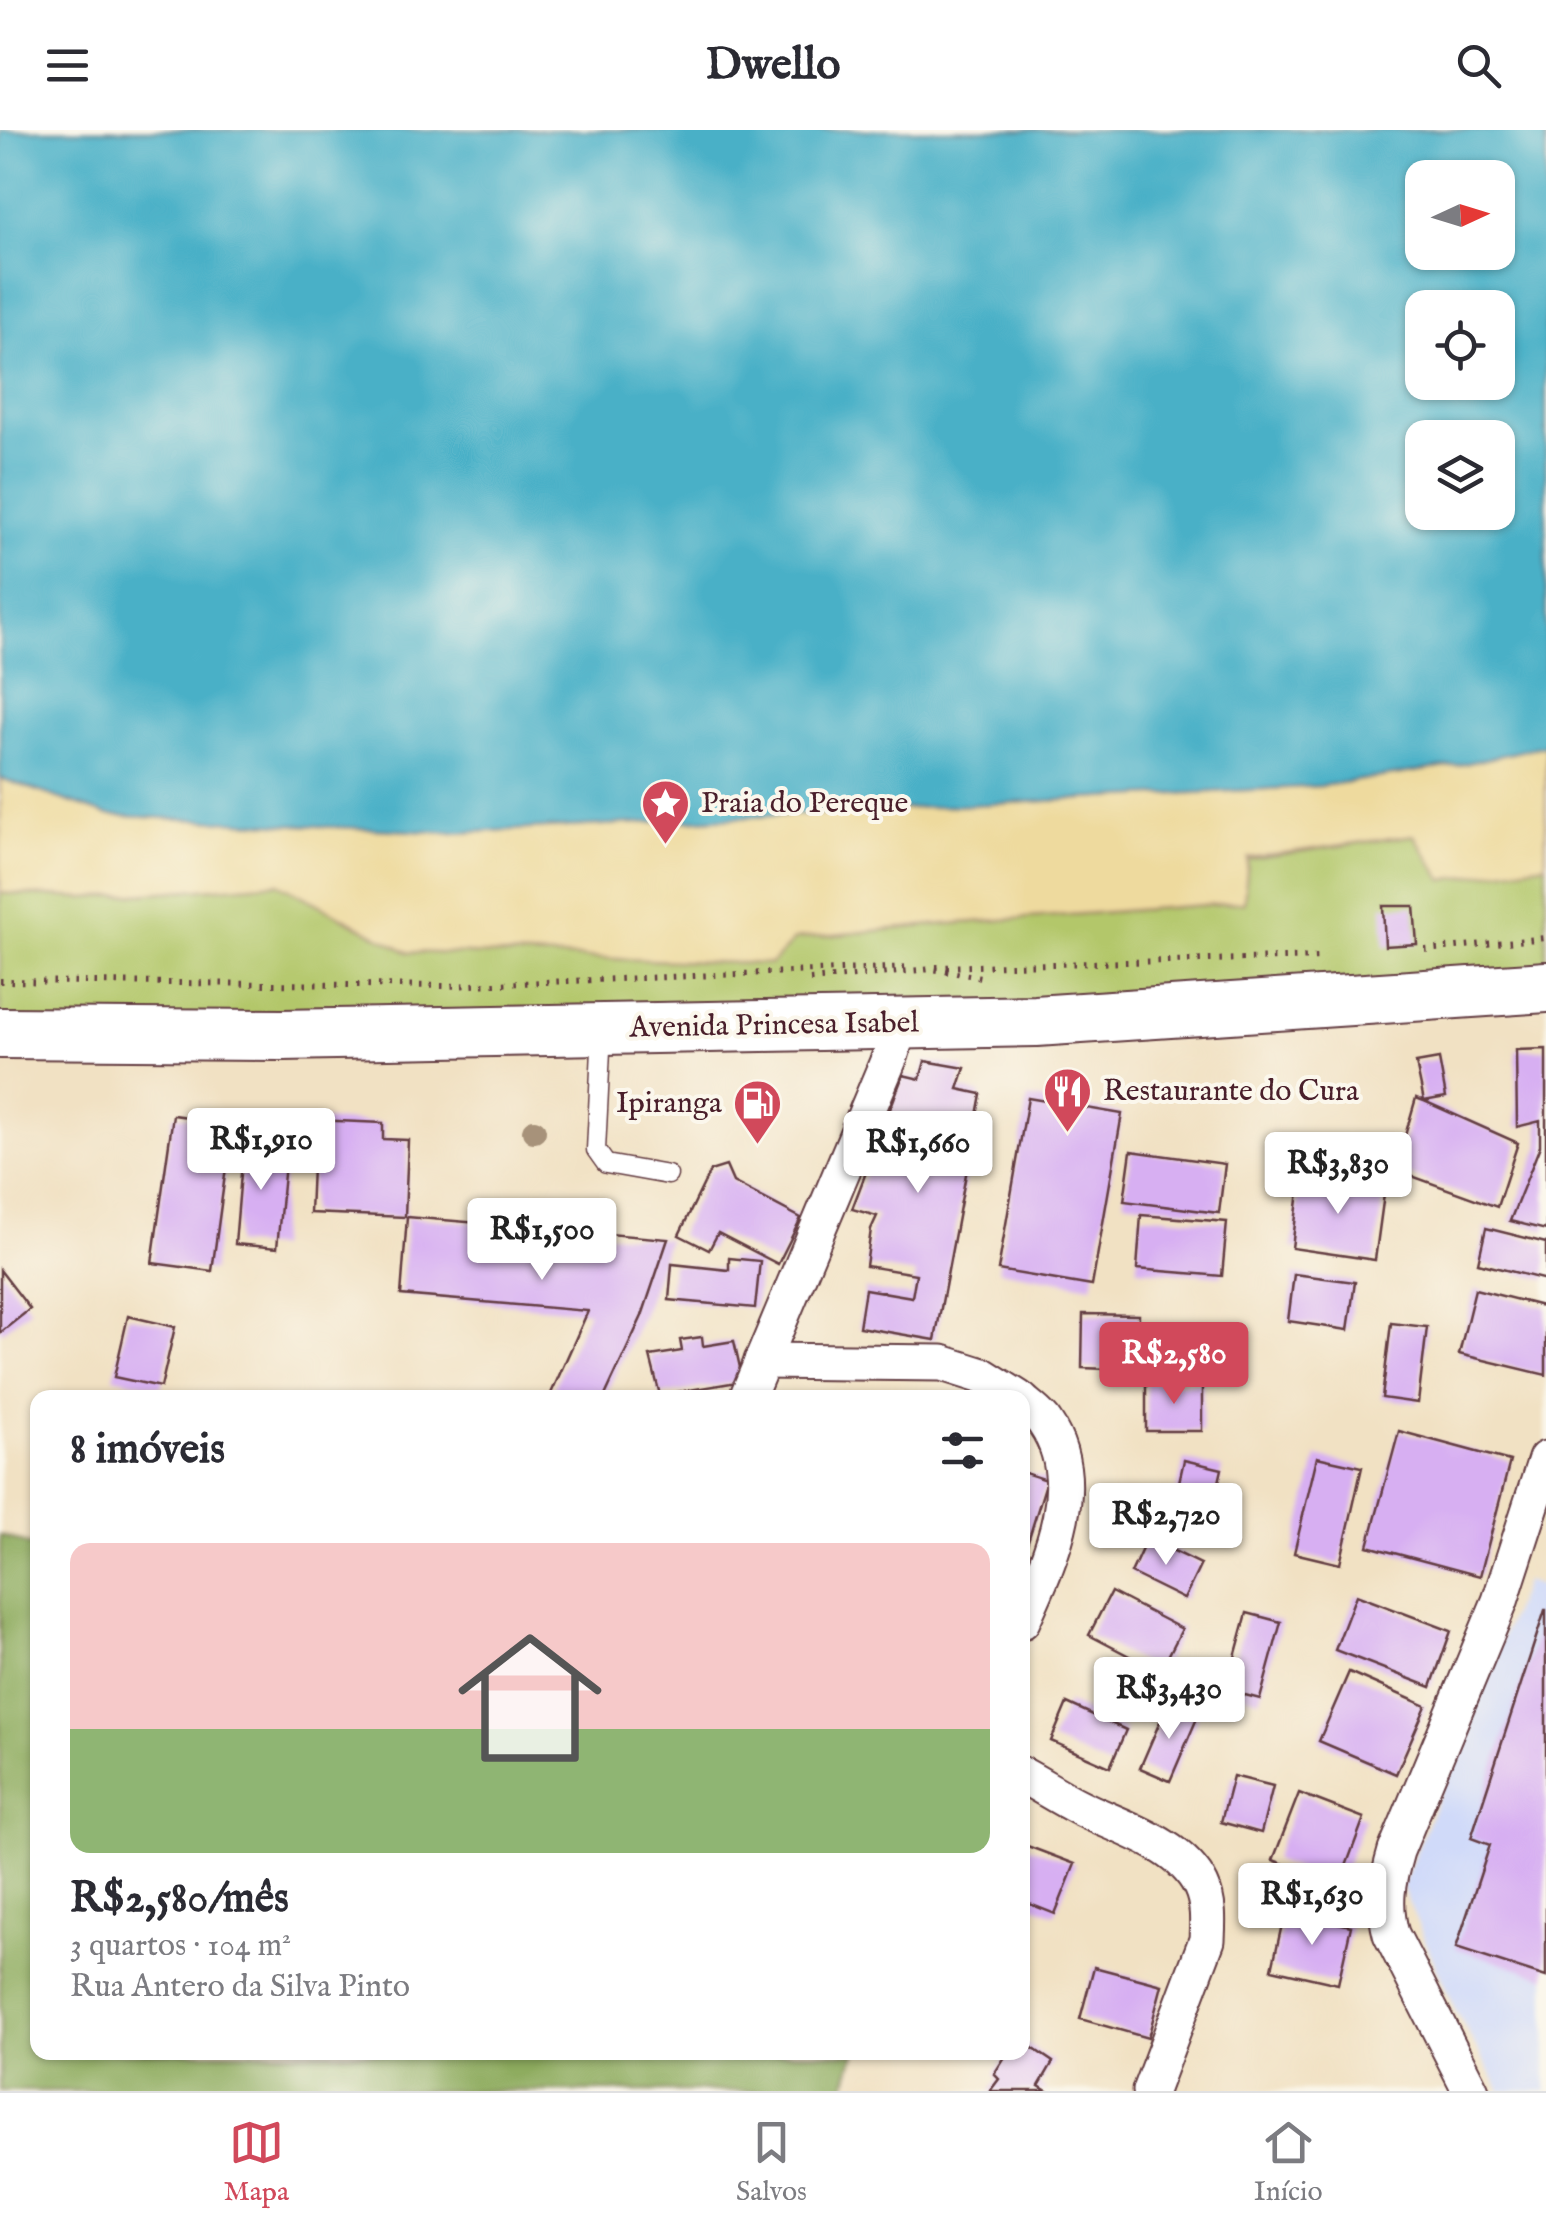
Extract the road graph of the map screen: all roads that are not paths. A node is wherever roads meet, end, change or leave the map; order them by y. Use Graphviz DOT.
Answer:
graph roads {
  1 [pos="1546,988"];
  2 [pos="900,1024"];
  3 [pos="602,1029"];
  4 [pos="0,1033"];
  5 [pos="668,1175"];
  6 [pos="762,1360"];
  7 [pos="749,1390"];
  8 [pos="1005,1390"];
  9 [pos="1030,1409"];
  10 [pos="1546,1460"];
  11 [pos="1030,1599"];
  12 [pos="1030,1780"];
  13 [pos="1150,2091"];
  14 [pos="1471,2091"];
  1 -- 2 [label="main road, Avenida Princesa Isabel"];
  2 -- 3 [label="main road, Avenida Princesa Isabel"];
  2 -- 6 [label="street"];
  3 -- 4 [label="main road, Avenida Princesa Isabel"];
  3 -- 5 [label="lane"];
  6 -- 7 [label="street"];
  6 -- 8 [label="street"];
  9 -- 11 [label="street"];
  10 -- 14 [label="street"];
  12 -- 13 [label="street"];
}
